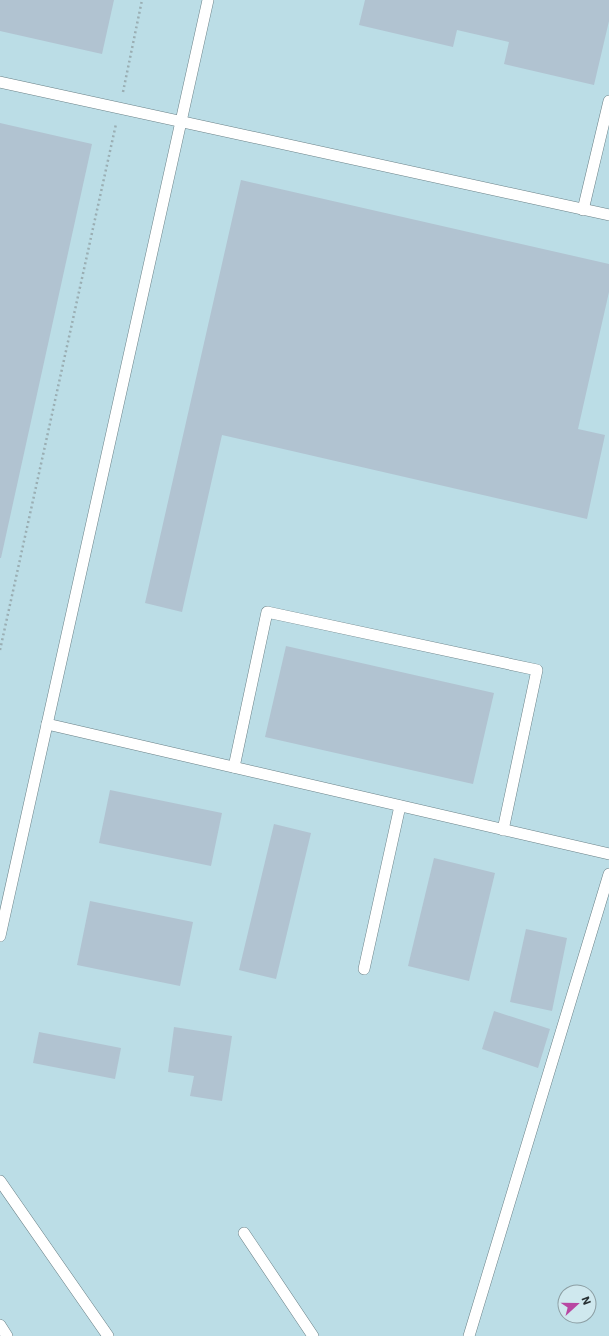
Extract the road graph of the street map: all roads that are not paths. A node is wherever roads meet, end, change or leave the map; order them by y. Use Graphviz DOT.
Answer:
graph roads {
  1 [pos="208,0"];
  2 [pos="0,82"];
  3 [pos="609,101"];
  4 [pos="181,122"];
  5 [pos="583,210"];
  6 [pos="609,215"];
  7 [pos="47,724"];
  8 [pos="234,767"];
  9 [pos="400,806"];
  10 [pos="503,830"];
  11 [pos="609,854"];
  12 [pos="609,874"];
  13 [pos="0,936"];
  14 [pos="364,969"];
  15 [pos="0,1181"];
  16 [pos="244,1233"];
  17 [pos="0,1325"];
  18 [pos="7,1336"];
  19 [pos="108,1336"];
  20 [pos="313,1336"];
  21 [pos="469,1336"];
  1 -- 4 [label="lane"];
  2 -- 4 [label="lane"];
  3 -- 5 [label="lane"];
  4 -- 5 [label="lane"];
  4 -- 7 [label="lane"];
  5 -- 6 [label="lane"];
  7 -- 8 [label="lane"];
  7 -- 13 [label="lane"];
  8 -- 9 [label="lane"];
  8 -- 10 [label="lane"];
  9 -- 10 [label="lane"];
  9 -- 14 [label="lane"];
  10 -- 11 [label="lane"];
  12 -- 21 [label="lane"];
  15 -- 19 [label="lane"];
  16 -- 20 [label="lane"];
  17 -- 18 [label="lane"];
}
